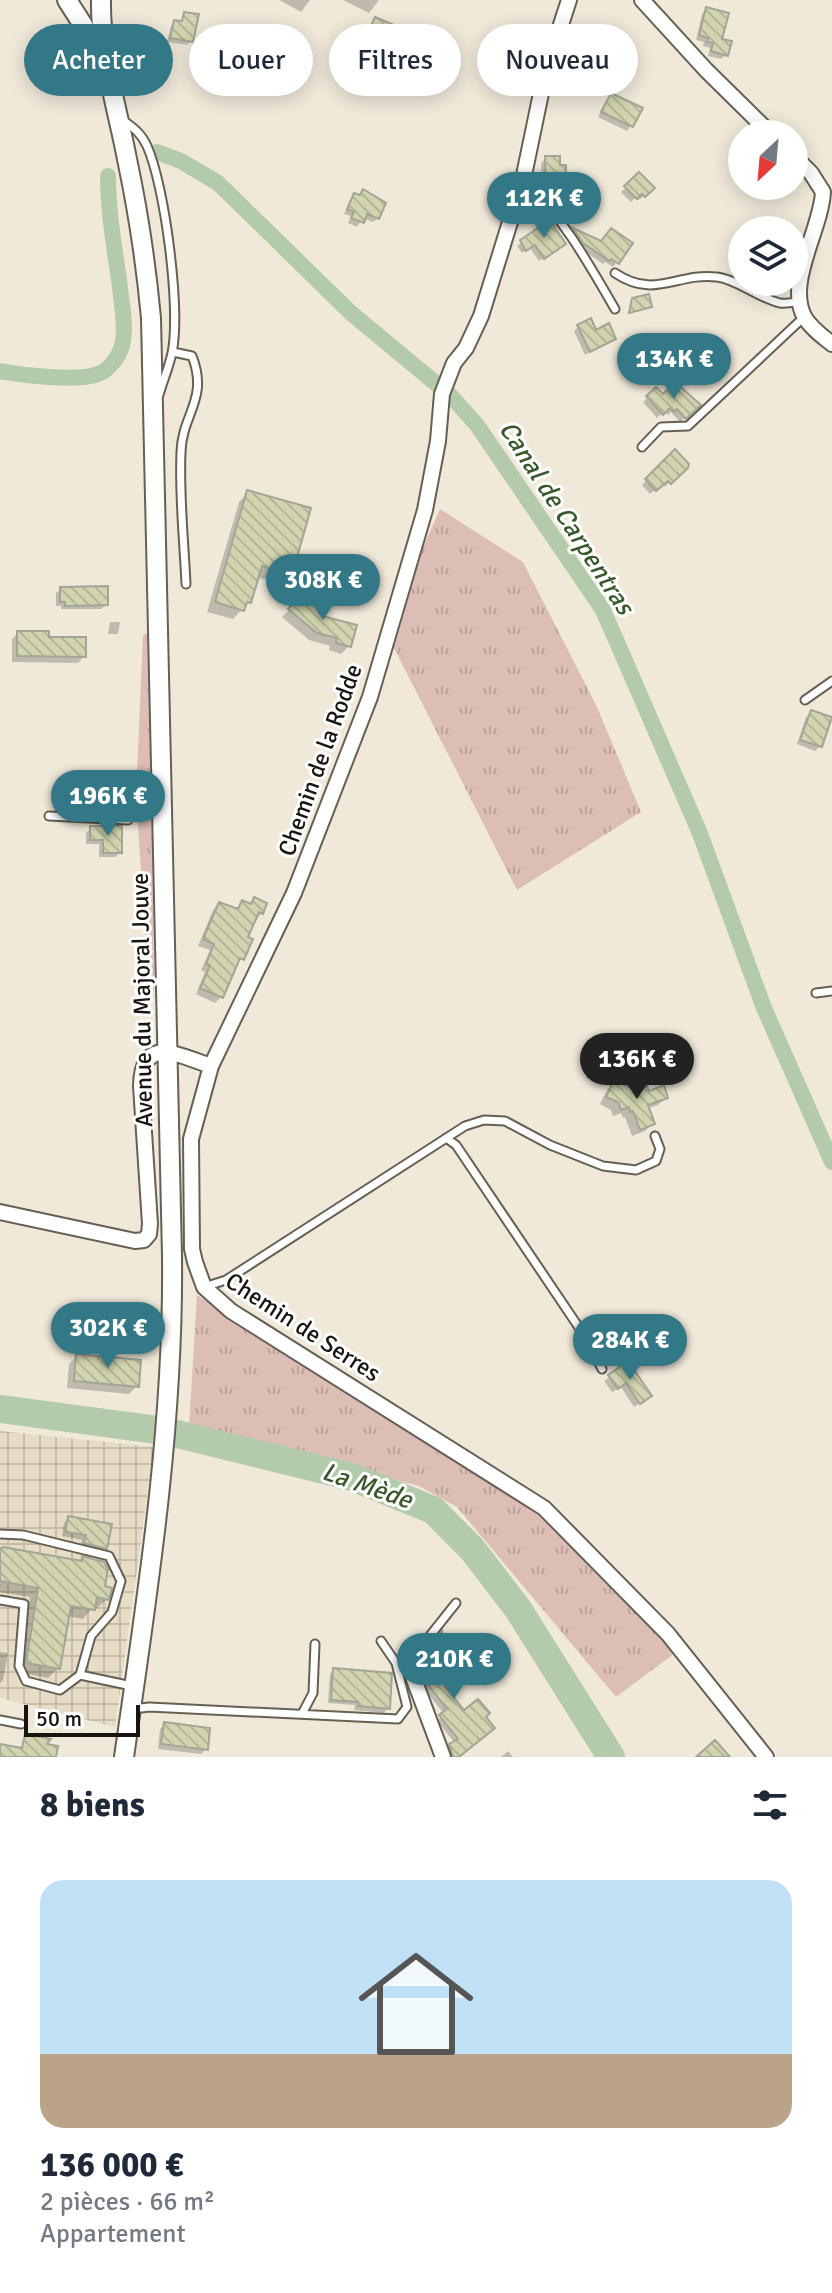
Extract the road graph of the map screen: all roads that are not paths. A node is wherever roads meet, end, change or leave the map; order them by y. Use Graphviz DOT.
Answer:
graph roads {
  1 [pos="70,0"];
  2 [pos="83,0"];
  3 [pos="101,0"];
  4 [pos="569,0"];
  5 [pos="642,0"];
  6 [pos="113,99"];
  7 [pos="119,118"];
  8 [pos="757,120"];
  9 [pos="808,170"];
  10 [pos="523,180"];
  11 [pos="828,194"];
  12 [pos="615,273"];
  13 [pos="615,309"];
  14 [pos="801,309"];
  15 [pos="832,344"];
  16 [pos="173,352"];
  17 [pos="155,408"];
  18 [pos="642,447"];
  19 [pos="186,584"];
  20 [pos="832,681"];
  21 [pos="805,700"];
  22 [pos="49,816"];
  23 [pos="128,820"];
  24 [pos="832,991"];
  25 [pos="816,993"];
  26 [pos="168,1052"];
  27 [pos="211,1066"];
  28 [pos="655,1136"];
  29 [pos="446,1138"];
  30 [pos="0,1212"];
  31 [pos="204,1287"];
  32 [pos="602,1369"];
  33 [pos="0,1534"];
  34 [pos="0,1600"];
  35 [pos="456,1603"];
  36 [pos="381,1641"];
  37 [pos="315,1644"];
  38 [pos="409,1666"];
  39 [pos="80,1675"];
  40 [pos="134,1687"];
  41 [pos="131,1709"];
  42 [pos="303,1712"];
  43 [pos="0,1720"];
  44 [pos="21,1724"];
  45 [pos="124,1757"];
  46 [pos="443,1757"];
  47 [pos="766,1757"];
  1 -- 2 [label="main road, Avenue du Majoral Jouve"];
  1 -- 6 [label="main road, Avenue du Majoral Jouve"];
  3 -- 6 [label="main road, Avenue du Majoral Jouve"];
  4 -- 10 [label="street, Chemin de la Rodde"];
  5 -- 8 [label="street"];
  6 -- 7 [label="main road, Avenue du Majoral Jouve"];
  7 -- 16 [label="lane"];
  7 -- 17 [label="main road, Avenue du Majoral Jouve"];
  9 -- 11 [label="street"];
  10 -- 13 [label="lane"];
  10 -- 27 [label="street, Chemin de la Rodde"];
  11 -- 14 [label="street"];
  12 -- 14 [label="lane"];
  14 -- 15 [label="street"];
  14 -- 18 [label="lane"];
  16 -- 17 [label="lane"];
  16 -- 19 [label="lane"];
  17 -- 26 [label="main road, Avenue du Majoral Jouve"];
  20 -- 21 [label="lane"];
  22 -- 23 [label="lane"];
  24 -- 25 [label="lane"];
  26 -- 27 [label="street"];
  26 -- 30 [label="street"];
  26 -- 40 [label="main road, Avenue du Majoral Jouve"];
  27 -- 31 [label="street, Chemin de Serres"];
  28 -- 29 [label="lane"];
  29 -- 31 [label="lane"];
  29 -- 32 [label="lane"];
  31 -- 47 [label="street, Chemin de Serres"];
  33 -- 39 [label="lane"];
  34 -- 39 [label="lane"];
  35 -- 38 [label="lane"];
  36 -- 42 [label="lane"];
  37 -- 42 [label="lane"];
  38 -- 46 [label="street"];
  39 -- 40 [label="lane"];
  40 -- 41 [label="main road, Avenue du Majoral Jouve"];
  41 -- 42 [label="lane"];
  41 -- 45 [label="main road, Avenue du Majoral Jouve"];
  43 -- 44 [label="lane"];
}
